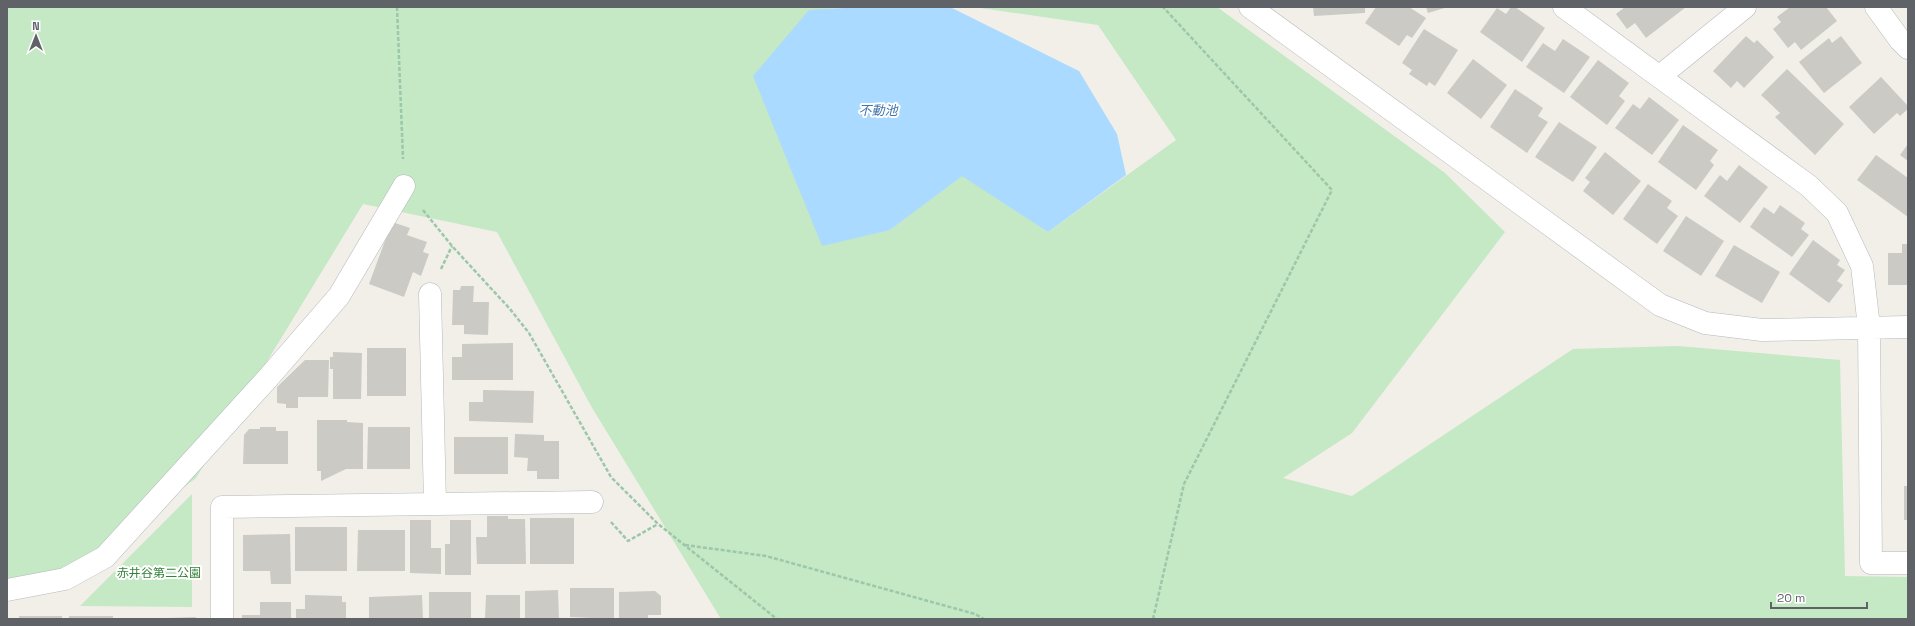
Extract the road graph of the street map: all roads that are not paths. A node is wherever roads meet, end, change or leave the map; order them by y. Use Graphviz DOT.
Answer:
graph roads {
  1 [pos="1250,7"];
  2 [pos="1564,7"];
  3 [pos="1745,7"];
  4 [pos="1876,7"];
  5 [pos="1908,48"];
  6 [pos="1660,76"];
  7 [pos="404,186"];
  8 [pos="430,294"];
  9 [pos="1869,327"];
  10 [pos="1908,327"];
  11 [pos="592,502"];
  12 [pos="434,503"];
  13 [pos="1908,563"];
  14 [pos="7,590"];
  15 [pos="222,619"];
  1 -- 9 [label="street"];
  2 -- 6 [label="street"];
  3 -- 6 [label="street"];
  4 -- 5 [label="street"];
  6 -- 9 [label="street"];
  7 -- 14 [label="street"];
  8 -- 12 [label="street"];
  9 -- 10 [label="street"];
  9 -- 13 [label="street"];
  11 -- 12 [label="street"];
  12 -- 15 [label="street"];
}
